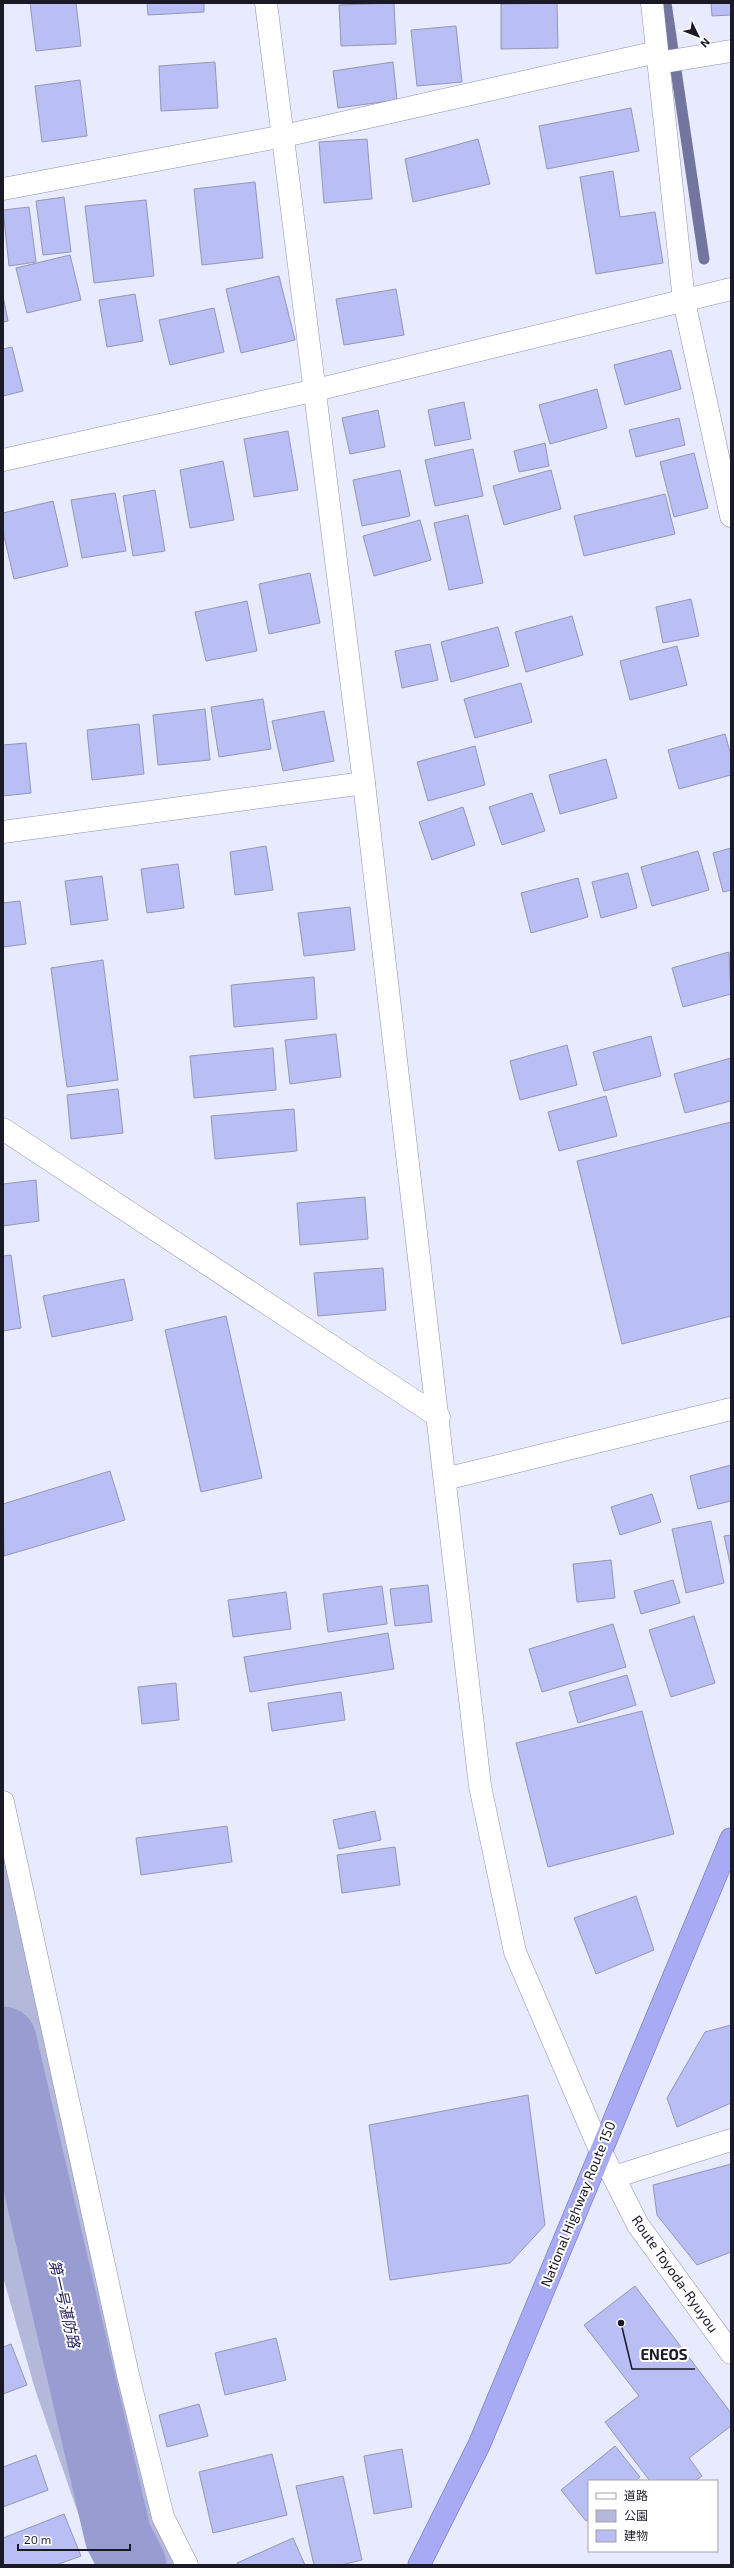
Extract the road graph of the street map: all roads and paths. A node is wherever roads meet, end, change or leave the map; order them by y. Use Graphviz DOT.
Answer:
graph roads {
  1 [pos="266,3"];
  2 [pos="652,3"];
  3 [pos="731,50"];
  4 [pos="659,59"];
  5 [pos="284,136"];
  6 [pos="3,189"];
  7 [pos="731,289"];
  8 [pos="684,301"];
  9 [pos="316,390"];
  10 [pos="3,460"];
  11 [pos="731,516"];
  12 [pos="364,783"];
  13 [pos="3,832"];
  14 [pos="3,1129"];
  15 [pos="731,1409"];
  16 [pos="439,1417"];
  17 [pos="445,1479"];
  18 [pos="3,1802"];
  19 [pos="731,1840"];
  20 [pos="731,2140"];
  21 [pos="600,2150"];
  22 [pos="614,2177"];
  23 [pos="731,2353"];
  24 [pos="187,2565"];
  25 [pos="419,2565"];
  1 -- 5 [label="street, Route Toyoda-Ryuyou"];
  2 -- 4 [label="street"];
  3 -- 4 [label="street"];
  4 -- 5 [label="street"];
  4 -- 8 [label="street"];
  5 -- 6 [label="street"];
  5 -- 9 [label="street, Route Toyoda-Ryuyou"];
  7 -- 8 [label="street"];
  8 -- 9 [label="street"];
  8 -- 11 [label="street"];
  9 -- 10 [label="street"];
  9 -- 12 [label="street, Route Toyoda-Ryuyou"];
  12 -- 13 [label="street"];
  12 -- 16 [label="street, Route Toyoda-Ryuyou"];
  14 -- 16 [label="street"];
  15 -- 17 [label="street"];
  16 -- 17 [label="street, Route Toyoda-Ryuyou"];
  17 -- 21 [label="street, Route Toyoda-Ryuyou"];
  18 -- 24 [label="street"];
  19 -- 21 [label="highway, National Highway Route 150"];
  20 -- 22 [label="street"];
  21 -- 22 [label="street, Route Toyoda-Ryuyou"];
  21 -- 25 [label="highway, National Highway Route 150"];
  22 -- 23 [label="street, Route Toyoda-Ryuyou"];
}
